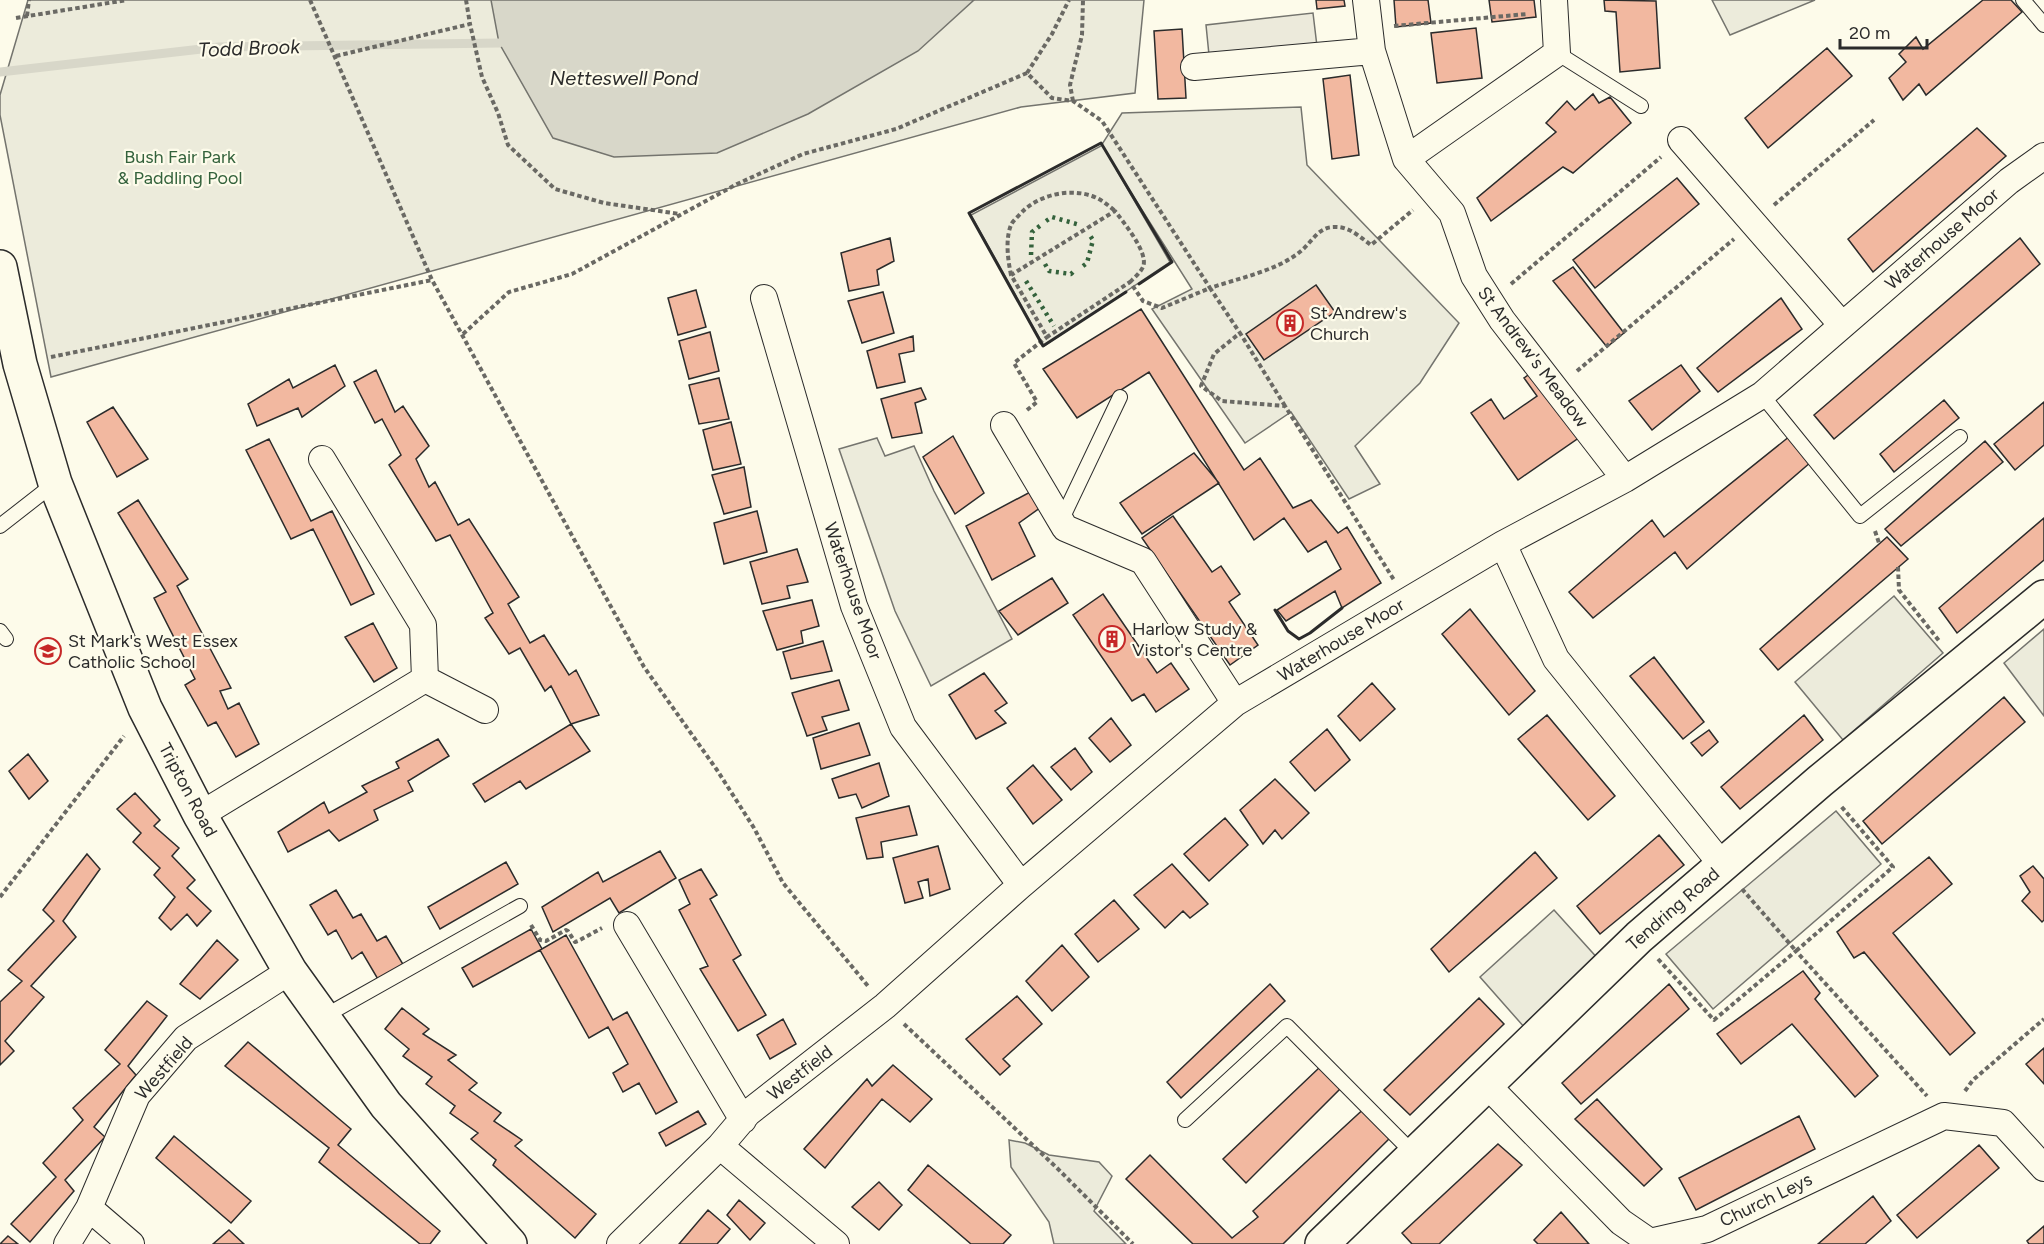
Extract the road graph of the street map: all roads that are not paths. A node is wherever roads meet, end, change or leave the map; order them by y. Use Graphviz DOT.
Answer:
graph roads {
  1 [pos="1366,0"];
  2 [pos="2023,0"];
  3 [pos="1555,6"];
  4 [pos="2044,25"];
  5 [pos="1371,39"];
  6 [pos="1557,53"];
  7 [pos="1194,67"];
  8 [pos="1641,106"];
  9 [pos="1681,140"];
  10 [pos="2044,156"];
  11 [pos="1406,159"];
  12 [pos="0,267"];
  13 [pos="764,298"];
  14 [pos="1842,326"];
  15 [pos="1762,395"];
  16 [pos="1120,397"];
  17 [pos="1004,425"];
  18 [pos="1960,437"];
  19 [pos="322,459"];
  20 [pos="1625,479"];
  21 [pos="56,483"];
  22 [pos="1061,520"];
  23 [pos="0,526"];
  24 [pos="1503,544"];
  25 [pos="2044,597"];
  26 [pos="424,679"];
  27 [pos="1235,703"];
  28 [pos="485,710"];
  29 [pos="200,815"];
  30 [pos="1723,866"];
  31 [pos="1021,885"];
  32 [pos="520,906"];
  33 [pos="627,925"];
  34 [pos="290,971"];
  35 [pos="885,1006"];
  36 [pos="323,1017"];
  37 [pos="1486,1084"];
  38 [pos="743,1120"];
  39 [pos="1185,1120"];
  40 [pos="720,1146"];
  41 [pos="1414,1154"];
  42 [pos="2044,1168"];
  43 [pos="89,1208"];
  44 [pos="1650,1243"];
  45 [pos="67,1244"];
  46 [pos="131,1244"];
  47 [pos="510,1244"];
  48 [pos="620,1244"];
  49 [pos="836,1244"];
  50 [pos="1322,1244"];
  1 -- 5 [label="street"];
  2 -- 4 [label="lane"];
  3 -- 6 [label="street"];
  5 -- 7 [label="street"];
  5 -- 11 [label="street"];
  6 -- 8 [label="lane"];
  6 -- 11 [label="street"];
  9 -- 14 [label="street"];
  10 -- 14 [label="street, Waterhouse Moor"];
  11 -- 20 [label="street, St Andrew's Meadow"];
  12 -- 21 [label="street, Tripton Road"];
  13 -- 31 [label="street, Waterhouse Moor"];
  14 -- 15 [label="street, Waterhouse Moor"];
  15 -- 18 [label="lane"];
  15 -- 20 [label="street, Waterhouse Moor"];
  16 -- 22 [label="lane"];
  17 -- 22 [label="street"];
  19 -- 26 [label="street"];
  20 -- 24 [label="street, Waterhouse Moor"];
  21 -- 23 [label="lane"];
  21 -- 29 [label="street, Tripton Road"];
  22 -- 27 [label="street"];
  24 -- 27 [label="street, Waterhouse Moor"];
  24 -- 30 [label="street"];
  25 -- 30 [label="street, Tendring Road"];
  26 -- 28 [label="street"];
  26 -- 29 [label="street"];
  27 -- 31 [label="street, Waterhouse Moor"];
  29 -- 34 [label="street, Tripton Road"];
  30 -- 37 [label="street, Tendring Road"];
  31 -- 35 [label="street, Waterhouse Moor"];
  32 -- 36 [label="lane"];
  33 -- 38 [label="street"];
  34 -- 36 [label="street, Tripton Road"];
  34 -- 43 [label="street, Westfield"];
  35 -- 38 [label="street, Westfield"];
  36 -- 47 [label="street, Tripton Road"];
  37 -- 41 [label="street, Tendring Road"];
  37 -- 44 [label="street, Church Leys"];
  38 -- 40 [label="street, Westfield"];
  39 -- 41 [label="lane"];
  40 -- 48 [label="street, Westfield"];
  40 -- 49 [label="street"];
  41 -- 50 [label="street, Tendring Road"];
  42 -- 44 [label="street, Church Leys"];
  43 -- 45 [label="street, Westfield"];
  43 -- 46 [label="street"];
}
